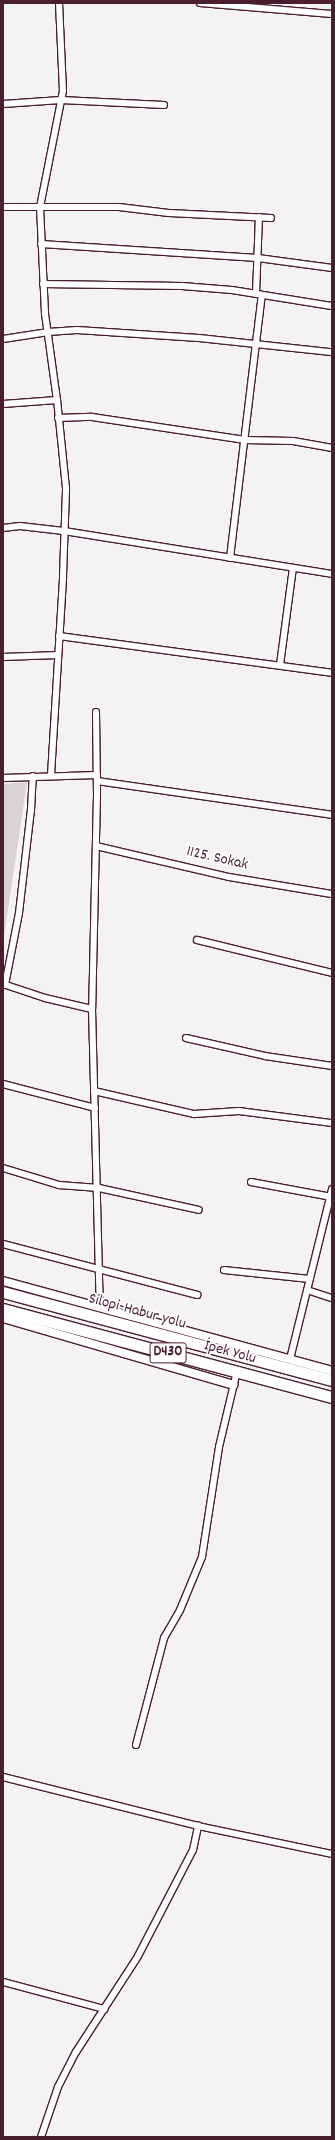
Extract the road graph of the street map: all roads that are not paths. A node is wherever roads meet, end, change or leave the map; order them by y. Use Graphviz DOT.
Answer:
graph roads {
  1 [pos="59,3"];
  2 [pos="200,3"];
  3 [pos="332,14"];
  4 [pos="61,100"];
  5 [pos="3,104"];
  6 [pos="164,105"];
  7 [pos="3,207"];
  8 [pos="40,207"];
  9 [pos="259,217"];
  10 [pos="271,218"];
  11 [pos="41,244"];
  12 [pos="258,258"];
  13 [pos="332,268"];
  14 [pos="43,284"];
  15 [pos="259,295"];
  16 [pos="332,306"];
  17 [pos="48,332"];
  18 [pos="3,339"];
  19 [pos="255,342"];
  20 [pos="331,352"];
  21 [pos="57,400"];
  22 [pos="3,404"];
  23 [pos="58,418"];
  24 [pos="245,440"];
  25 [pos="332,448"];
  26 [pos="3,528"];
  27 [pos="64,531"];
  28 [pos="230,558"];
  29 [pos="293,568"];
  30 [pos="332,574"];
  31 [pos="59,636"];
  32 [pos="58,655"];
  33 [pos="3,657"];
  34 [pos="280,665"];
  35 [pos="332,673"];
  36 [pos="96,712"];
  37 [pos="51,775"];
  38 [pos="33,776"];
  39 [pos="3,778"];
  40 [pos="97,778"];
  41 [pos="332,815"];
  42 [pos="96,846"];
  43 [pos="332,894"];
  44 [pos="197,940"];
  45 [pos="332,973"];
  46 [pos="4,984"];
  47 [pos="92,1009"];
  48 [pos="186,1038"];
  49 [pos="332,1066"];
  50 [pos="3,1084"];
  51 [pos="94,1091"];
  52 [pos="95,1108"];
  53 [pos="332,1123"];
  54 [pos="3,1168"];
  55 [pos="251,1182"];
  56 [pos="98,1188"];
  57 [pos="332,1189"];
  58 [pos="331,1197"];
  59 [pos="198,1210"];
  60 [pos="3,1244"];
  61 [pos="100,1270"];
  62 [pos="224,1270"];
  63 [pos="310,1279"];
  64 [pos="3,1282"];
  65 [pos="307,1290"];
  66 [pos="3,1292"];
  67 [pos="197,1295"];
  68 [pos="332,1298"];
  69 [pos="100,1308"];
  70 [pos="3,1309"];
  71 [pos="3,1318"];
  72 [pos="290,1360"];
  73 [pos="237,1371"];
  74 [pos="332,1371"];
  75 [pos="332,1380"];
  76 [pos="233,1386"];
  77 [pos="332,1397"];
  78 [pos="136,1745"];
  79 [pos="3,1777"];
  80 [pos="198,1826"];
  81 [pos="332,1854"];
  82 [pos="3,1982"];
  83 [pos="104,2009"];
  84 [pos="41,2137"];
  1 -- 4 [label="street"];
  2 -- 3 [label="street"];
  4 -- 5 [label="street"];
  4 -- 6 [label="street"];
  4 -- 8 [label="street"];
  7 -- 8 [label="street"];
  8 -- 9 [label="street"];
  8 -- 11 [label="street"];
  9 -- 10 [label="street"];
  9 -- 12 [label="street"];
  11 -- 12 [label="street"];
  11 -- 14 [label="street"];
  12 -- 13 [label="street"];
  12 -- 15 [label="street"];
  14 -- 15 [label="street"];
  14 -- 17 [label="street"];
  15 -- 16 [label="street"];
  15 -- 19 [label="street"];
  17 -- 18 [label="street"];
  17 -- 19 [label="street"];
  17 -- 21 [label="street"];
  19 -- 20 [label="street"];
  19 -- 24 [label="street"];
  21 -- 22 [label="street"];
  21 -- 23 [label="street"];
  23 -- 24 [label="street"];
  23 -- 27 [label="street"];
  24 -- 25 [label="street"];
  24 -- 28 [label="street"];
  26 -- 27 [label="street"];
  27 -- 28 [label="street"];
  27 -- 31 [label="street"];
  28 -- 29 [label="street"];
  29 -- 30 [label="street"];
  29 -- 34 [label="street"];
  31 -- 32 [label="street"];
  31 -- 34 [label="street"];
  32 -- 33 [label="street"];
  32 -- 37 [label="street"];
  34 -- 35 [label="street"];
  36 -- 40 [label="street"];
  37 -- 38 [label="street"];
  37 -- 40 [label="street"];
  38 -- 39 [label="street"];
  38 -- 46 [label="street"];
  40 -- 41 [label="street"];
  40 -- 42 [label="street"];
  42 -- 43 [label="street, 1125. Sokak"];
  42 -- 47 [label="street"];
  44 -- 45 [label="street"];
  46 -- 47 [label="street"];
  47 -- 51 [label="street"];
  48 -- 49 [label="street"];
  50 -- 52 [label="street"];
  51 -- 52 [label="street"];
  51 -- 53 [label="street"];
  52 -- 56 [label="street"];
  54 -- 56 [label="street"];
  55 -- 58 [label="street"];
  56 -- 59 [label="street"];
  56 -- 61 [label="street"];
  57 -- 58 [label="street"];
  58 -- 63 [label="street"];
  60 -- 61 [label="street"];
  61 -- 67 [label="street"];
  61 -- 69 [label="street"];
  62 -- 63 [label="street"];
  63 -- 65 [label="street"];
  64 -- 69 [label="street"];
  65 -- 68 [label="street"];
  65 -- 72 [label="street"];
  66 -- 75 [label="highway, Silopi-Habur yolu / D430"];
  69 -- 72 [label="street"];
  70 -- 73 [label="highway, İpek Yolu / D430"];
  71 -- 76 [label="street"];
  72 -- 74 [label="street"];
  73 -- 76 [label="street"];
  73 -- 77 [label="highway, İpek Yolu / D430"];
  76 -- 78 [label="street"];
  79 -- 80 [label="street"];
  80 -- 81 [label="street"];
  80 -- 83 [label="street"];
  82 -- 83 [label="street"];
  83 -- 84 [label="street"];
}
